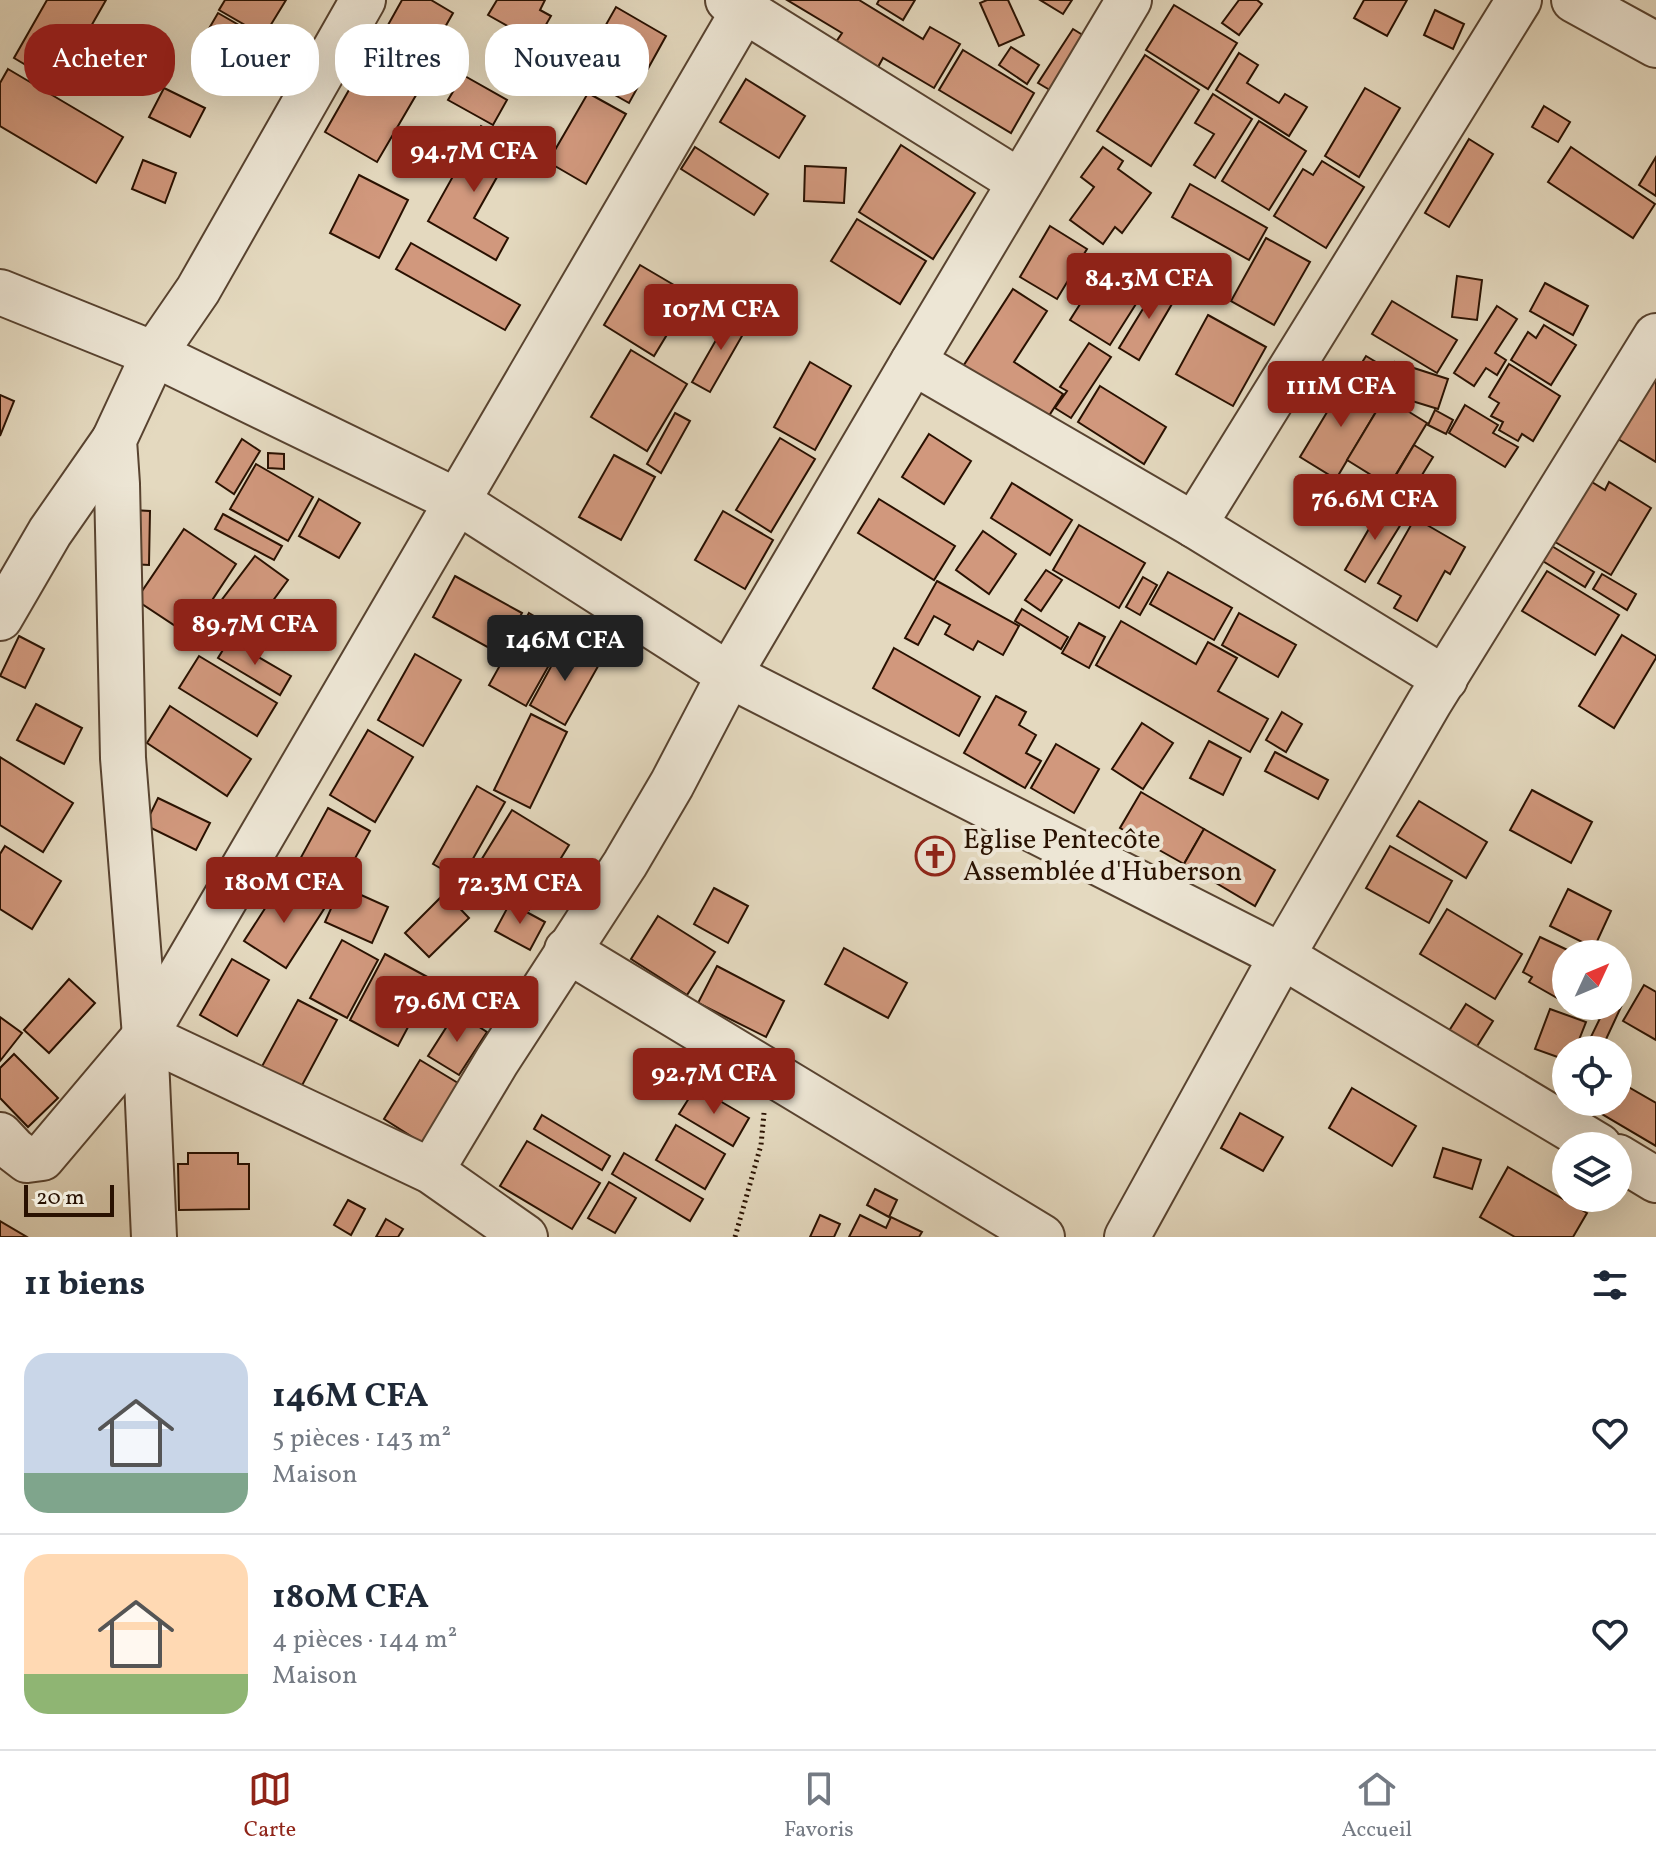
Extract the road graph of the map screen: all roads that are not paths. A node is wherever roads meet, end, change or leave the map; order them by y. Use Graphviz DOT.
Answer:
graph roads {
  1 [pos="363,0"];
  2 [pos="1129,0"];
  3 [pos="1519,0"];
  4 [pos="1574,0"];
  5 [pos="736,5"];
  6 [pos="1656,45"];
  7 [pos="1020,182"];
  8 [pos="0,292"];
  9 [pos="1656,336"];
  10 [pos="154,354"];
  11 [pos="913,362"];
  12 [pos="114,440"];
  13 [pos="457,501"];
  14 [pos="1194,525"];
  15 [pos="0,618"];
  16 [pos="729,675"];
  17 [pos="1445,679"];
  18 [pos="567,950"];
  19 [pos="1282,956"];
  20 [pos="145,1036"];
  21 [pos="1576,1132"];
  22 [pos="0,1135"];
  23 [pos="1632,1165"];
  24 [pos="431,1171"];
  25 [pos="1656,1180"];
  26 [pos="154,1237"];
  27 [pos="525,1237"];
  28 [pos="1042,1237"];
  29 [pos="1127,1237"];
  1 -- 10 [label="street"];
  2 -- 7 [label="street"];
  3 -- 14 [label="street"];
  4 -- 6 [label="street"];
  5 -- 7 [label="street"];
  5 -- 13 [label="street"];
  7 -- 11 [label="street"];
  8 -- 10 [label="street"];
  9 -- 17 [label="street"];
  10 -- 12 [label="street"];
  10 -- 13 [label="street"];
  11 -- 14 [label="street"];
  11 -- 16 [label="street"];
  12 -- 15 [label="street"];
  12 -- 20 [label="street"];
  13 -- 16 [label="street"];
  13 -- 20 [label="street"];
  14 -- 17 [label="street"];
  16 -- 18 [label="street"];
  16 -- 19 [label="street"];
  17 -- 19 [label="street"];
  18 -- 24 [label="street"];
  18 -- 28 [label="street"];
  19 -- 21 [label="street"];
  19 -- 29 [label="street"];
  20 -- 22 [label="street"];
  20 -- 24 [label="street"];
  20 -- 26 [label="street"];
  23 -- 25 [label="street"];
  24 -- 27 [label="street"];
}
